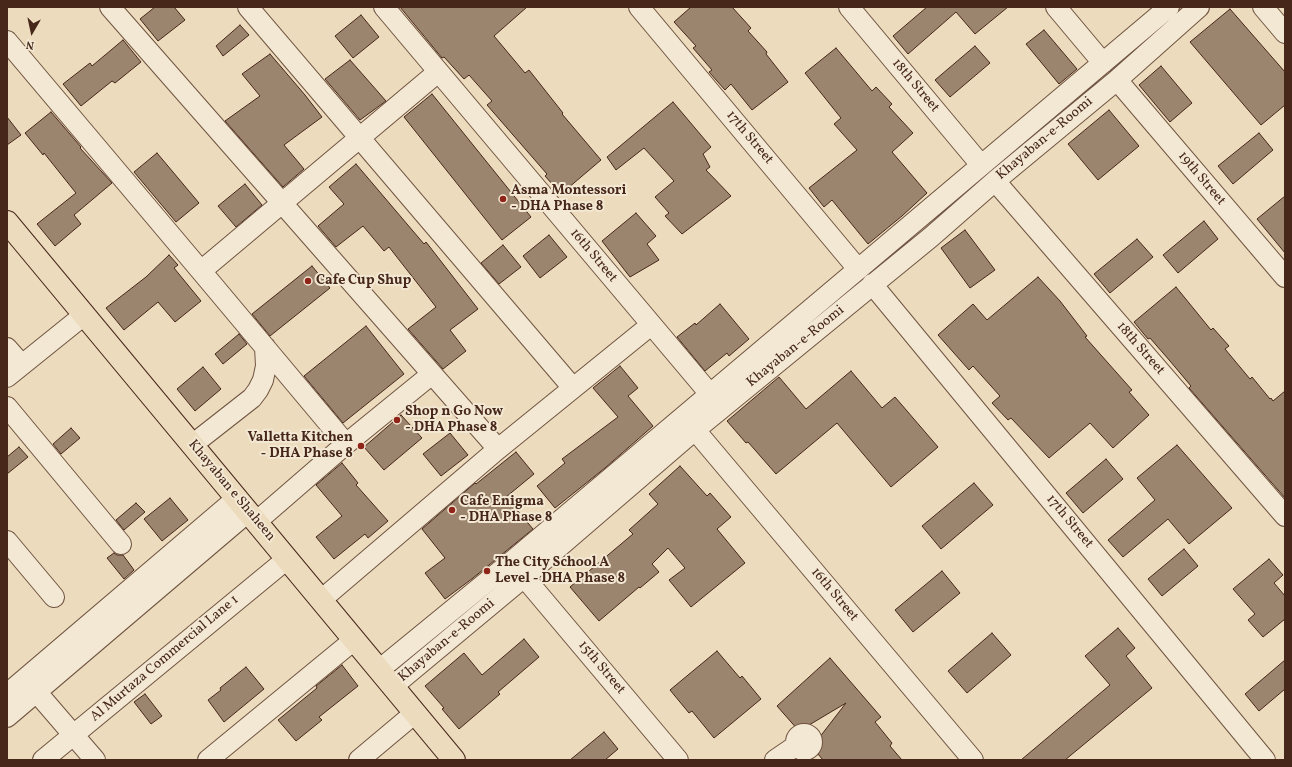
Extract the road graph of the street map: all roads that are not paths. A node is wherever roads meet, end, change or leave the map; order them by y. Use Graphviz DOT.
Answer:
graph roads {
  1 [pos="110,7"];
  2 [pos="248,7"];
  3 [pos="384,7"];
  4 [pos="639,7"];
  5 [pos="849,7"];
  6 [pos="1056,7"];
  7 [pos="1169,7"];
  8 [pos="1199,7"];
  9 [pos="1263,7"];
  10 [pos="1285,33"];
  11 [pos="7,41"];
  12 [pos="1103,63"];
  13 [pos="438,72"];
  14 [pos="1117,80"];
  15 [pos="359,139"];
  16 [pos="981,165"];
  17 [pos="994,181"];
  18 [pos="946,195"];
  19 [pos="282,203"];
  20 [pos="963,209"];
  21 [pos="918,219"];
  22 [pos="7,222"];
  23 [pos="931,237"];
  24 [pos="858,269"];
  25 [pos="201,271"];
  26 [pos="1285,277"];
  27 [pos="872,284"];
  28 [pos="84,315"];
  29 [pos="651,325"];
  30 [pos="264,347"];
  31 [pos="7,348"];
  32 [pos="14,371"];
  33 [pos="432,374"];
  34 [pos="573,388"];
  35 [pos="710,394"];
  36 [pos="7,407"];
  37 [pos="695,430"];
  38 [pos="346,444"];
  39 [pos="192,445"];
  40 [pos="498,449"];
  41 [pos="247,511"];
  42 [pos="1285,516"];
  43 [pos="7,541"];
  44 [pos="121,544"];
  45 [pos="287,558"];
  46 [pos="524,577"];
  47 [pos="54,597"];
  48 [pos="321,600"];
  49 [pos="354,640"];
  50 [pos="386,678"];
  51 [pos="20,688"];
  52 [pos="415,713"];
  53 [pos="7,716"];
  54 [pos="74,735"];
  55 [pos="797,745"];
  56 [pos="43,760"];
  57 [pos="95,760"];
  58 [pos="208,760"];
  59 [pos="359,760"];
  60 [pos="454,760"];
  61 [pos="678,760"];
  62 [pos="775,760"];
  63 [pos="973,760"];
  64 [pos="1265,760"];
  1 -- 19 [label="street"];
  2 -- 15 [label="street"];
  3 -- 13 [label="street, 16th Street"];
  4 -- 24 [label="street, 17th Street"];
  5 -- 16 [label="street, 18th Street"];
  6 -- 12 [label="street"];
  7 -- 12 [label="street, Khayaban-e-Roomi"];
  8 -- 14 [label="street, Khayaban-e-Roomi"];
  9 -- 10 [label="street"];
  11 -- 25 [label="street"];
  12 -- 16 [label="street, Khayaban-e-Roomi"];
  13 -- 15 [label="street"];
  13 -- 29 [label="street, 16th Street"];
  14 -- 17 [label="street, Khayaban-e-Roomi"];
  14 -- 26 [label="street, 19th Street"];
  15 -- 19 [label="street"];
  15 -- 34 [label="street"];
  16 -- 18 [label="street, Khayaban-e-Roomi"];
  17 -- 20 [label="street, Khayaban-e-Roomi"];
  17 -- 42 [label="street, 18th Street"];
  18 -- 20 [label="street"];
  18 -- 21 [label="street, Khayaban-e-Roomi"];
  19 -- 25 [label="street"];
  19 -- 33 [label="street"];
  20 -- 23 [label="street, Khayaban-e-Roomi"];
  21 -- 23 [label="street"];
  21 -- 24 [label="street, Khayaban-e-Roomi"];
  22 -- 28 [label="main road, Khayaban e Shaheen"];
  23 -- 27 [label="street, Khayaban-e-Roomi"];
  24 -- 35 [label="street, Khayaban-e-Roomi"];
  25 -- 30 [label="street"];
  27 -- 37 [label="street, Khayaban-e-Roomi"];
  27 -- 64 [label="street, 17th Street"];
  28 -- 32 [label="street"];
  28 -- 39 [label="main road, Khayaban e Shaheen"];
  29 -- 34 [label="street"];
  29 -- 35 [label="street, 16th Street"];
  30 -- 38 [label="street"];
  30 -- 39 [label="street"];
  31 -- 32 [label="street"];
  33 -- 38 [label="street"];
  33 -- 40 [label="street"];
  34 -- 40 [label="street"];
  35 -- 50 [label="street, Khayaban-e-Roomi"];
  36 -- 44 [label="street"];
  37 -- 46 [label="street, Khayaban-e-Roomi"];
  37 -- 63 [label="street, 16th Street"];
  38 -- 41 [label="street"];
  39 -- 41 [label="main road, Khayaban e Shaheen"];
  40 -- 48 [label="street"];
  41 -- 45 [label="main road, Khayaban e Shaheen"];
  41 -- 51 [label="street"];
  43 -- 47 [label="street"];
  45 -- 48 [label="main road, Khayaban e Shaheen"];
  45 -- 54 [label="street, Al Murtaza Commercial Lane 1"];
  46 -- 50 [label="street, Khayaban-e-Roomi"];
  46 -- 61 [label="street, 15th Street"];
  48 -- 49 [label="main road, Khayaban e Shaheen"];
  49 -- 50 [label="main road, Khayaban e Shaheen"];
  49 -- 58 [label="street"];
  50 -- 52 [label="main road, Khayaban e Shaheen"];
  51 -- 53 [label="street"];
  51 -- 54 [label="street"];
  52 -- 59 [label="street"];
  52 -- 60 [label="main road, Khayaban e Shaheen"];
  54 -- 56 [label="street, Al Murtaza Commercial Lane 1"];
  54 -- 57 [label="street"];
  55 -- 62 [label="street"];
}
